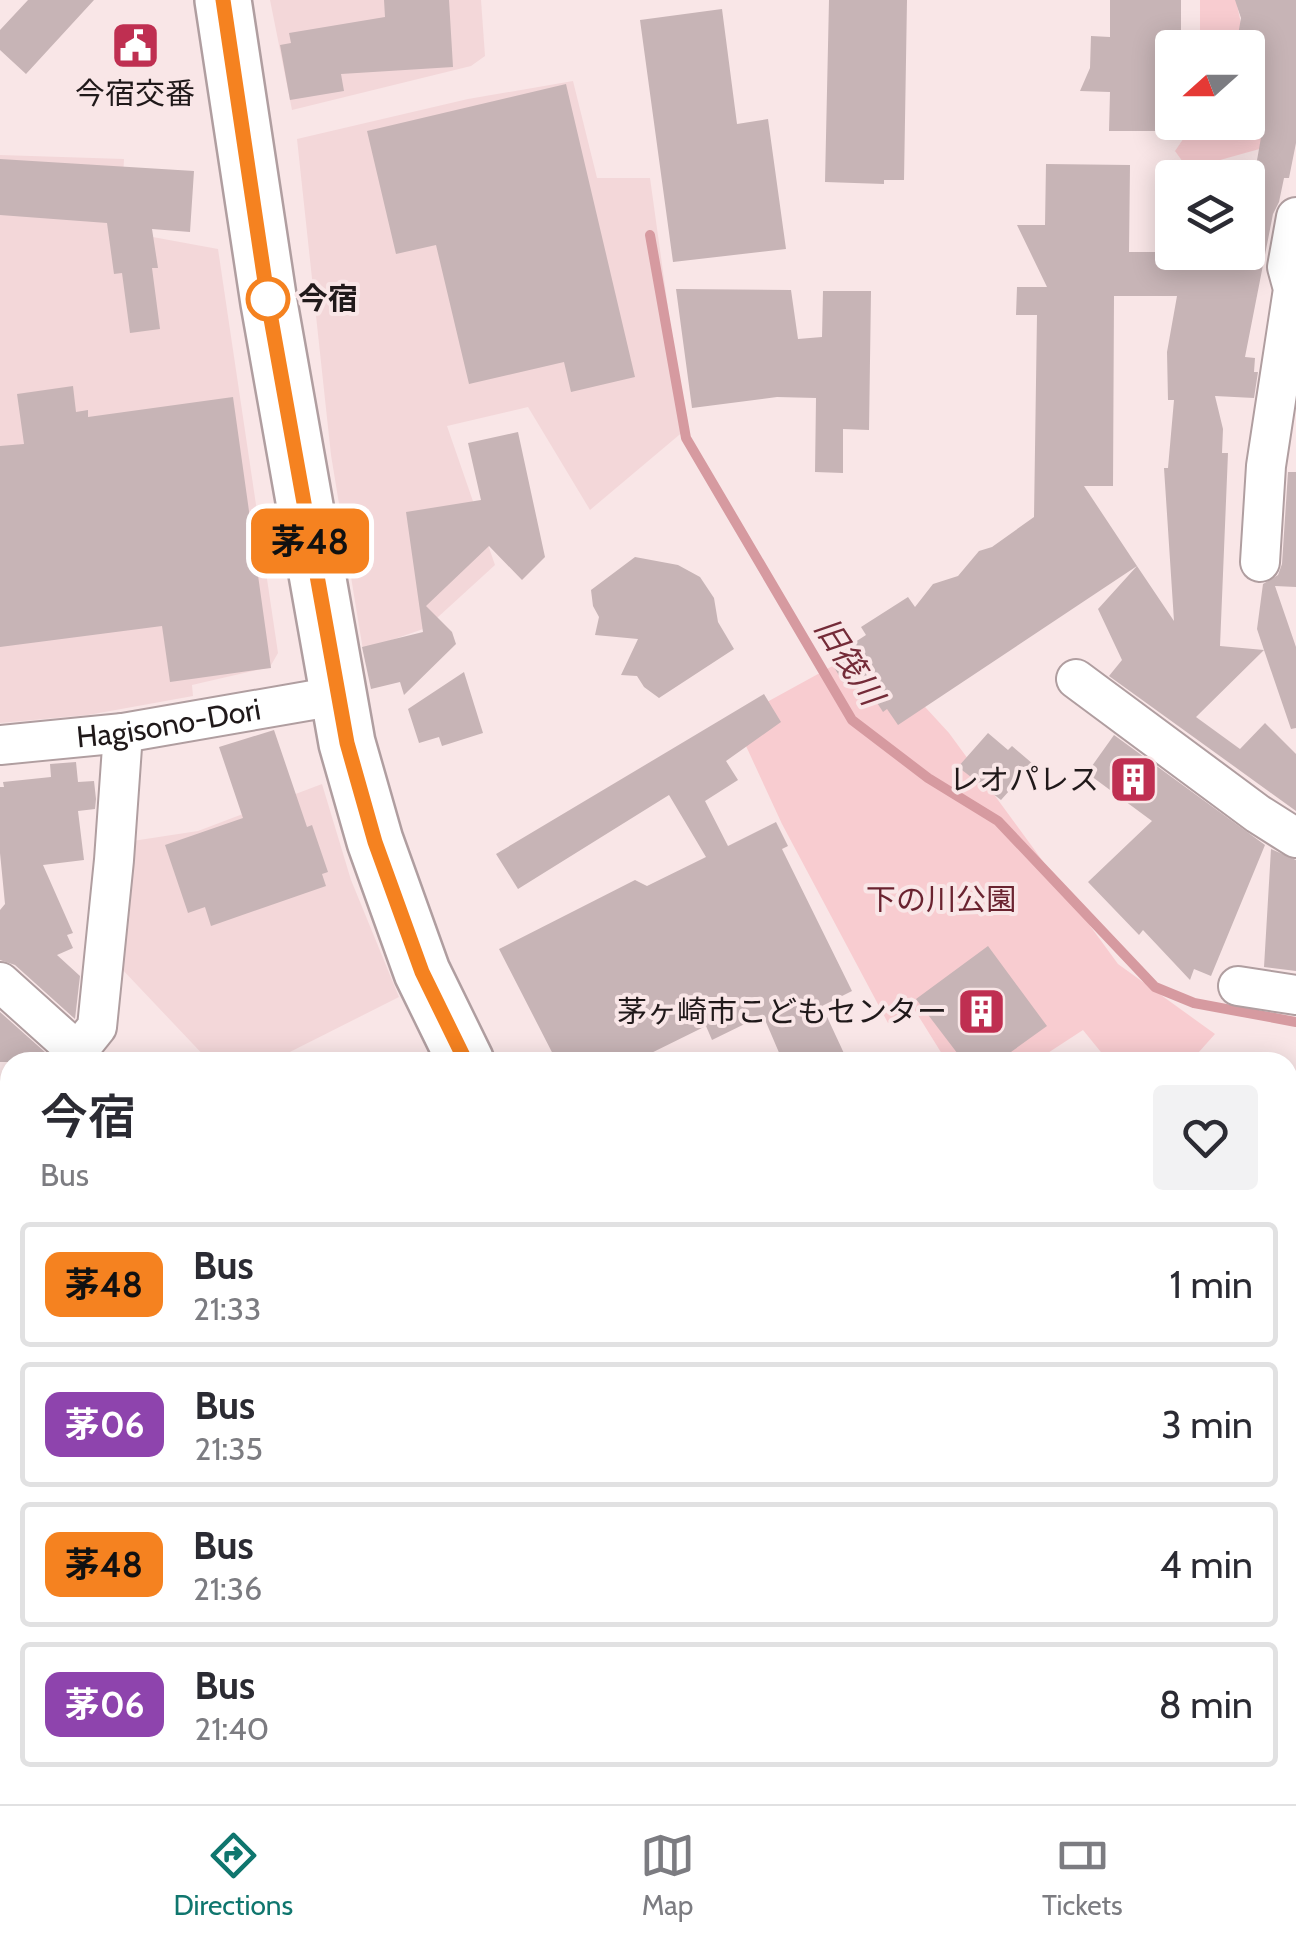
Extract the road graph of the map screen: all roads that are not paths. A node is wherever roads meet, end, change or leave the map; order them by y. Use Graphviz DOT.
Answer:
graph roads {
  1 [pos="222,0"];
  2 [pos="1296,217"];
  3 [pos="1279,524"];
  4 [pos="1260,562"];
  5 [pos="1076,679"];
  6 [pos="336,696"];
  7 [pos="123,733"];
  8 [pos="0,745"];
  9 [pos="1296,838"];
  10 [pos="0,982"];
  11 [pos="1238,986"];
  12 [pos="1296,995"];
  13 [pos="68,1052"];
  14 [pos="77,1052"];
  15 [pos="461,1052"];
  1 -- 6 [label="highway"];
  2 -- 3 [label="street"];
  3 -- 4 [label="street"];
  5 -- 9 [label="street"];
  6 -- 7 [label="street, Hagisono-Dori"];
  6 -- 15 [label="highway"];
  7 -- 8 [label="street, Hagisono-Dori"];
  7 -- 14 [label="street"];
  10 -- 13 [label="street"];
  11 -- 12 [label="street"];
}
